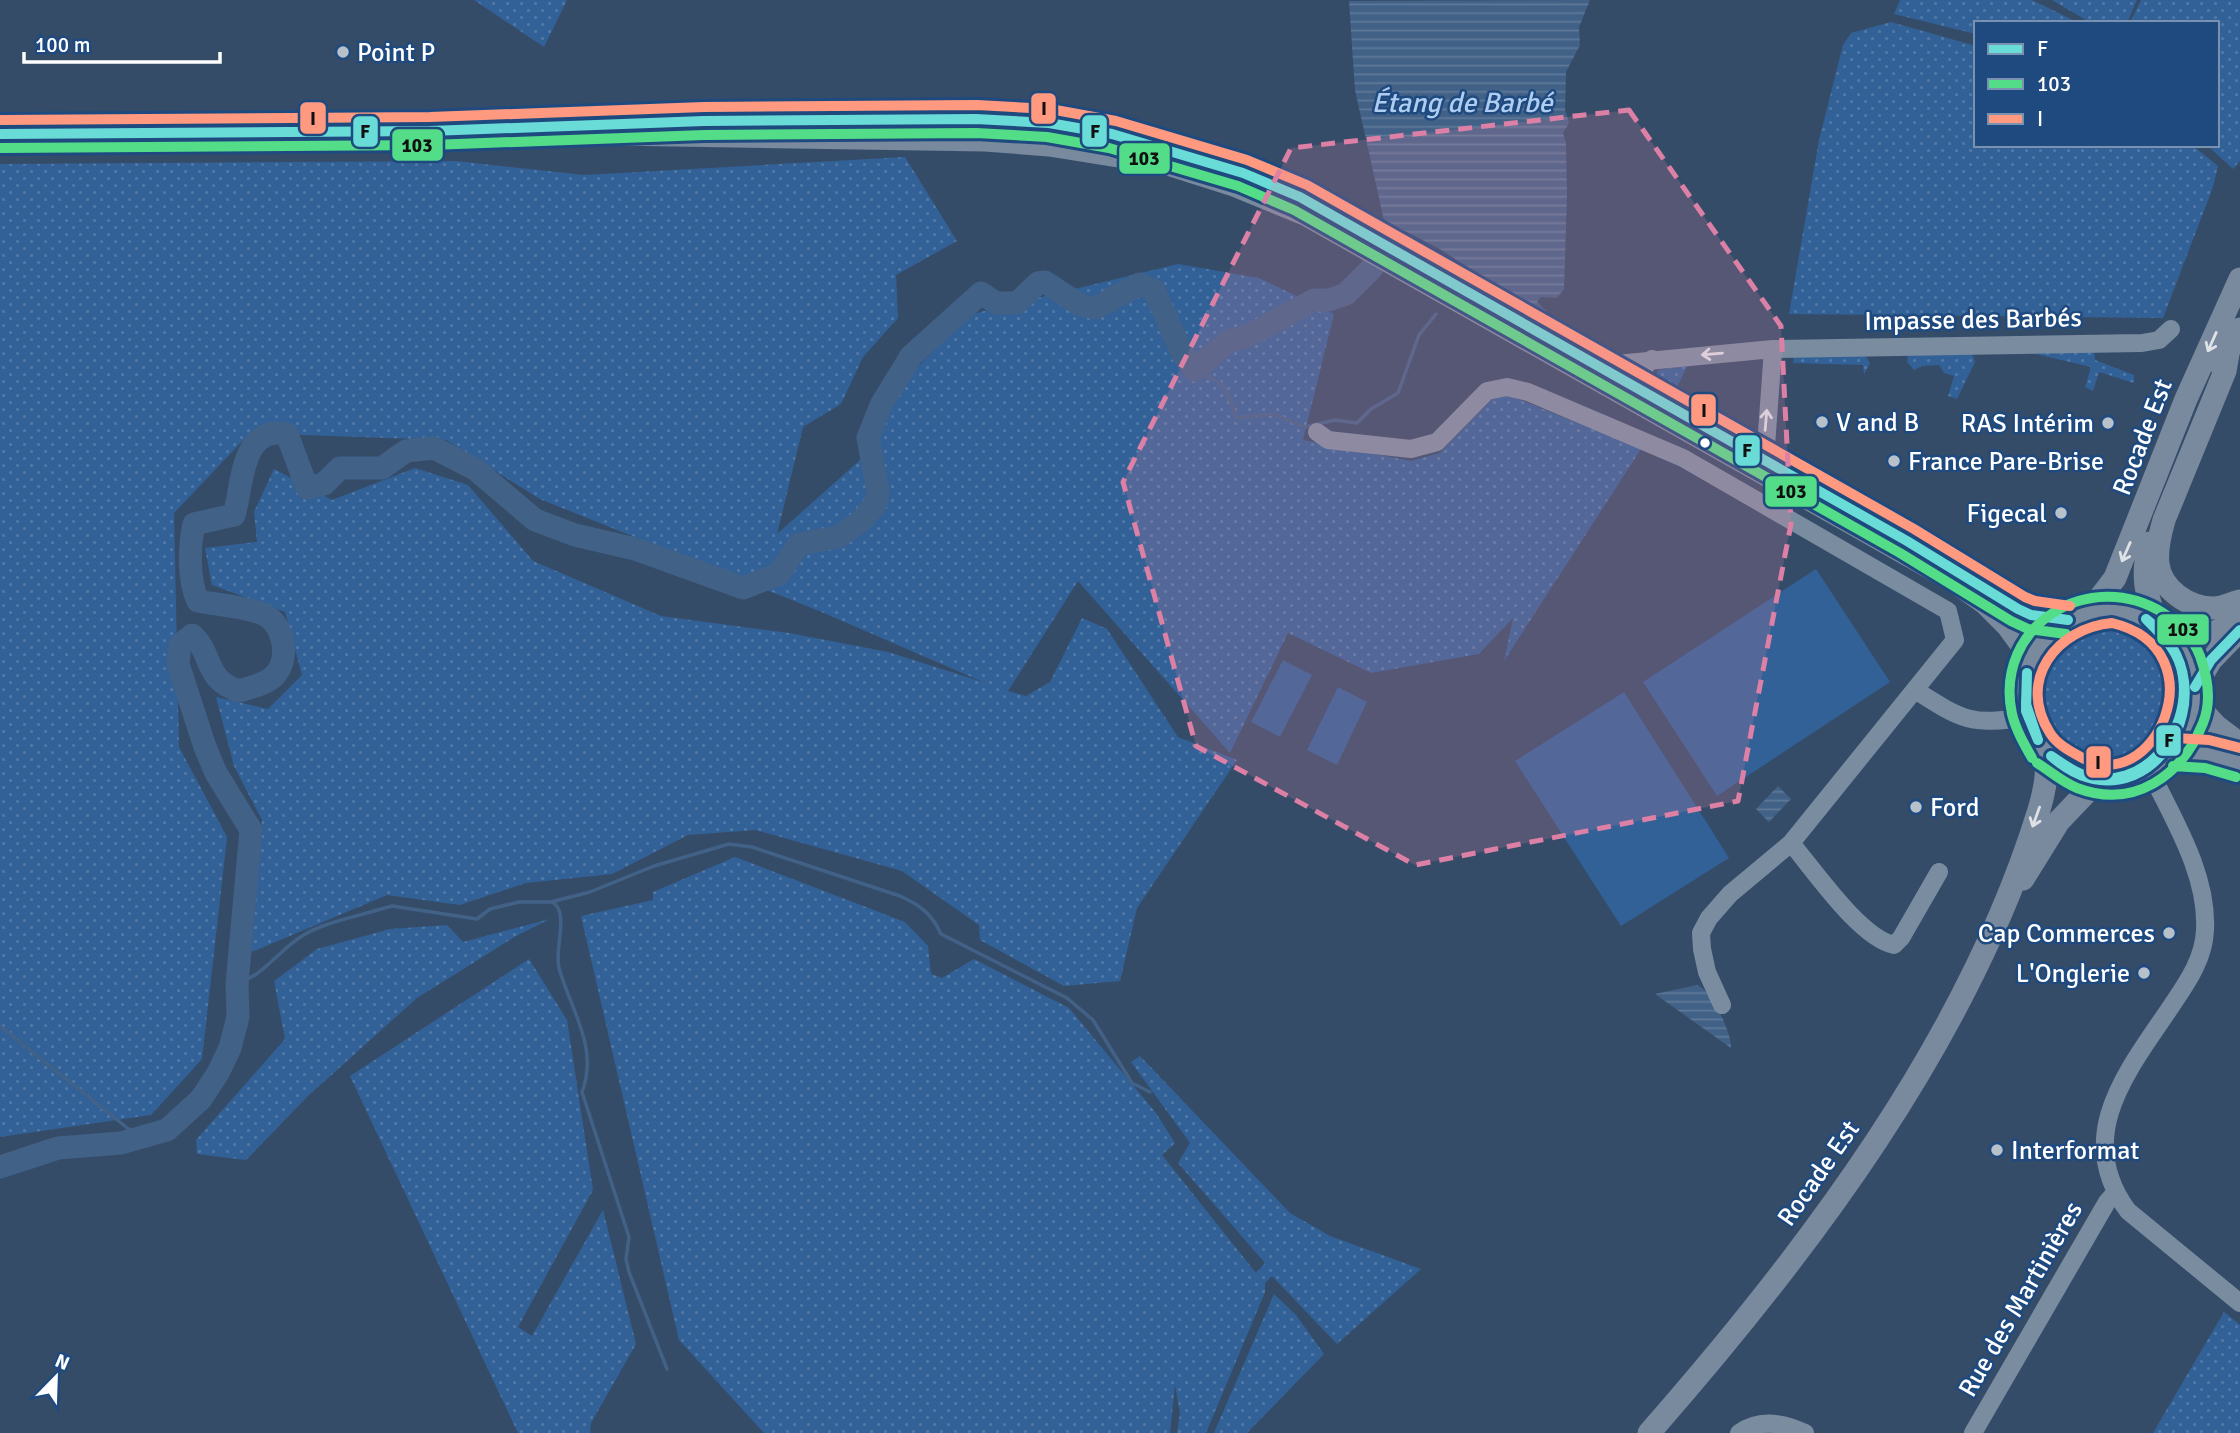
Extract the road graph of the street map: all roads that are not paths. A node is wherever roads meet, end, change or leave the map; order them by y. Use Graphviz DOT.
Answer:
graph roads {
  1 [pos="430,131"];
  2 [pos="0,134"];
  3 [pos="2240,279"];
  4 [pos="2171,329"];
  5 [pos="2240,329"];
  6 [pos="1773,349"];
  7 [pos="2228,354"];
  8 [pos="1652,359"];
  9 [pos="1596,366"];
  10 [pos="1645,400"];
  11 [pos="1317,432"];
  12 [pos="1880,526"];
  13 [pos="2240,601"];
  14 [pos="2090,611"];
  15 [pos="2068,620"];
  16 [pos="2240,624"];
  17 [pos="2165,630"];
  18 [pos="2240,631"];
  19 [pos="2032,659"];
  20 [pos="1916,690"];
  21 [pos="2195,695"];
  22 [pos="2027,717"];
  23 [pos="2240,744"];
  24 [pos="2045,751"];
  25 [pos="2174,752"];
  26 [pos="2240,763"];
  27 [pos="2150,771"];
  28 [pos="2098,780"];
  29 [pos="1791,843"];
  30 [pos="1939,872"];
  31 [pos="1997,921"];
  32 [pos="1722,1005"];
  33 [pos="2115,1194"];
  34 [pos="2240,1303"];
  35 [pos="1649,1433"];
  36 [pos="1739,1433"];
  37 [pos="1805,1433"];
  38 [pos="1973,1433"];
  1 -- 2 [label="main road"];
  1 -- 9 [label="main road"];
  1 -- 10 [label="main road"];
  3 -- 14 [label="main road, Rocade Est, one-way"];
  4 -- 6 [label="street, Impasse des Barbés"];
  5 -- 7 [label="main road, Rocade Est"];
  6 -- 8 [label="street, Impasse des Barbés, one-way"];
  12 -- 6 [label="street, one-way"];
  7 -- 13 [label="main road"];
  7 -- 17 [label="main road, Rocade Est"];
  8 -- 9 [label="street, Impasse des Barbés"];
  8 -- 10 [label="street"];
  9 -- 10 [label="main road"];
  10 -- 12 [label="main road"];
  10 -- 19 [label="main road"];
  11 -- 20 [label="street"];
  12 -- 15 [label="main road"];
  14 -- 15 [label="main road"];
  14 -- 17 [label="main road"];
  15 -- 19 [label="main road"];
  16 -- 17 [label="main road"];
  17 -- 21 [label="main road"];
  18 -- 21 [label="main road"];
  19 -- 22 [label="main road"];
  20 -- 22 [label="street"];
  20 -- 29 [label="street"];
  21 -- 23 [label="main road"];
  21 -- 25 [label="main road"];
  22 -- 24 [label="main road"];
  24 -- 28 [label="main road"];
  24 -- 31 [label="main road, one-way"];
  25 -- 26 [label="main road"];
  25 -- 27 [label="main road"];
  27 -- 28 [label="main road"];
  27 -- 33 [label="street"];
  28 -- 31 [label="main road"];
  29 -- 30 [label="street"];
  29 -- 32 [label="street"];
  31 -- 35 [label="main road, Rocade Est"];
  33 -- 34 [label="street"];
  33 -- 38 [label="street, Rue des Martinières"];
  36 -- 37 [label="street"];
}
